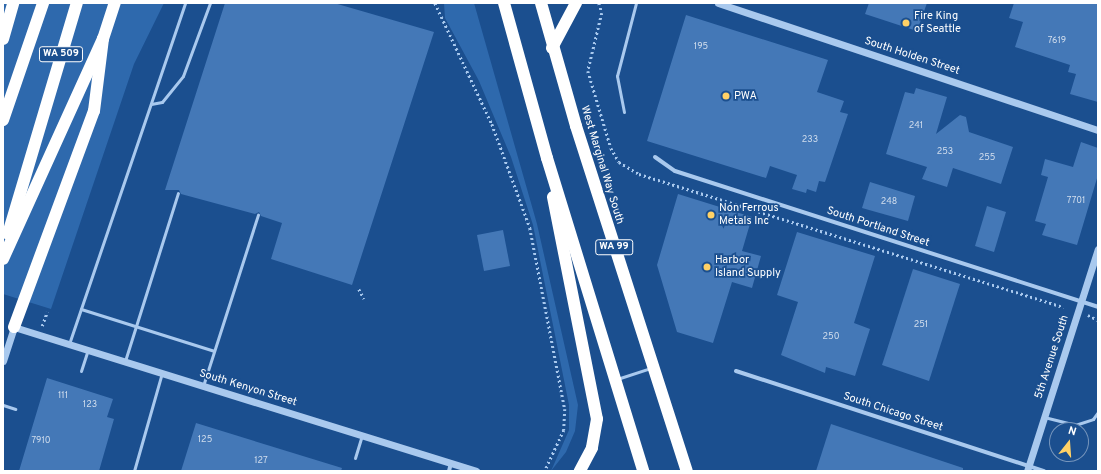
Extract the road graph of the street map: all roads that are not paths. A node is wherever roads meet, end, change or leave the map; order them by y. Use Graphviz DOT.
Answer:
graph roads {
  1 [pos="13,3"];
  2 [pos="42,3"];
  3 [pos="77,3"];
  4 [pos="115,3"];
  5 [pos="185,3"];
  6 [pos="210,3"];
  7 [pos="504,3"];
  8 [pos="541,3"];
  9 [pos="576,3"];
  10 [pos="636,3"];
  11 [pos="718,3"];
  12 [pos="3,39"];
  13 [pos="103,39"];
  14 [pos="552,48"];
  15 [pos="151,104"];
  16 [pos="624,112"];
  17 [pos="3,120"];
  18 [pos="1098,130"];
  19 [pos="655,157"];
  20 [pos="547,158"];
  21 [pos="178,193"];
  22 [pos="258,215"];
  23 [pos="3,249"];
  24 [pos="1098,249"];
  25 [pos="3,258"];
  26 [pos="1081,302"];
  27 [pos="1098,307"];
  28 [pos="81,309"];
  29 [pos="14,326"];
  30 [pos="136,326"];
  31 [pos="69,344"];
  32 [pos="88,350"];
  33 [pos="214,351"];
  34 [pos="3,361"];
  35 [pos="125,361"];
  36 [pos="652,368"];
  37 [pos="81,371"];
  38 [pos="736,371"];
  39 [pos="162,373"];
  40 [pos="618,379"];
  41 [pos="203,386"];
  42 [pos="3,405"];
  43 [pos="15,408"];
  44 [pos="1098,412"];
  45 [pos="1044,418"];
  46 [pos="362,435"];
  47 [pos="355,458"];
  48 [pos="451,463"];
  49 [pos="1028,469"];
  50 [pos="134,471"];
  51 [pos="449,471"];
  52 [pos="476,471"];
  53 [pos="580,471"];
  54 [pos="644,471"];
  55 [pos="687,471"];
  56 [pos="1044,471"];
  1 -- 12 [label="highway"];
  2 -- 17 [label="highway, WA 509"];
  3 -- 23 [label="highway, WA 509"];
  4 -- 13 [label="highway"];
  5 -- 15 [label="lane"];
  6 -- 15 [label="lane"];
  7 -- 20 [label="highway, WA 99"];
  8 -- 14 [label="highway, West Marginal Way South / WA 99"];
  9 -- 14 [label="highway"];
  10 -- 16 [label="lane"];
  11 -- 18 [label="street, South Holden Street"];
  13 -- 25 [label="highway"];
  13 -- 29 [label="highway"];
  14 -- 36 [label="highway, West Marginal Way South / WA 99"];
  15 -- 28 [label="lane"];
  19 -- 26 [label="street, South Portland Street"];
  20 -- 40 [label="highway, WA 99"];
  20 -- 53 [label="highway"];
  21 -- 30 [label="lane"];
  22 -- 33 [label="lane"];
  24 -- 26 [label="street, 5th Avenue South"];
  26 -- 27 [label="street, South Portland Street"];
  26 -- 45 [label="street, 5th Avenue South"];
  28 -- 30 [label="lane"];
  28 -- 31 [label="lane"];
  29 -- 31 [label="street, South Kenyon Street"];
  29 -- 34 [label="street"];
  30 -- 33 [label="lane"];
  30 -- 35 [label="lane"];
  31 -- 32 [label="street, South Kenyon Street"];
  32 -- 35 [label="street, South Kenyon Street"];
  32 -- 37 [label="lane"];
  33 -- 41 [label="lane"];
  35 -- 39 [label="street, South Kenyon Street"];
  36 -- 40 [label="lane"];
  36 -- 55 [label="highway, West Marginal Way South / WA 99"];
  38 -- 49 [label="street, South Chicago Street"];
  39 -- 41 [label="street, South Kenyon Street"];
  39 -- 50 [label="lane"];
  40 -- 54 [label="highway, WA 99"];
  41 -- 46 [label="street, South Kenyon Street"];
  42 -- 43 [label="lane"];
  44 -- 45 [label="lane"];
  45 -- 49 [label="street, 5th Avenue South"];
  46 -- 47 [label="lane"];
  46 -- 48 [label="street, South Kenyon Street"];
  48 -- 51 [label="street"];
  48 -- 52 [label="street, South Kenyon Street"];
  49 -- 56 [label="street, South Chicago Street"];
}
